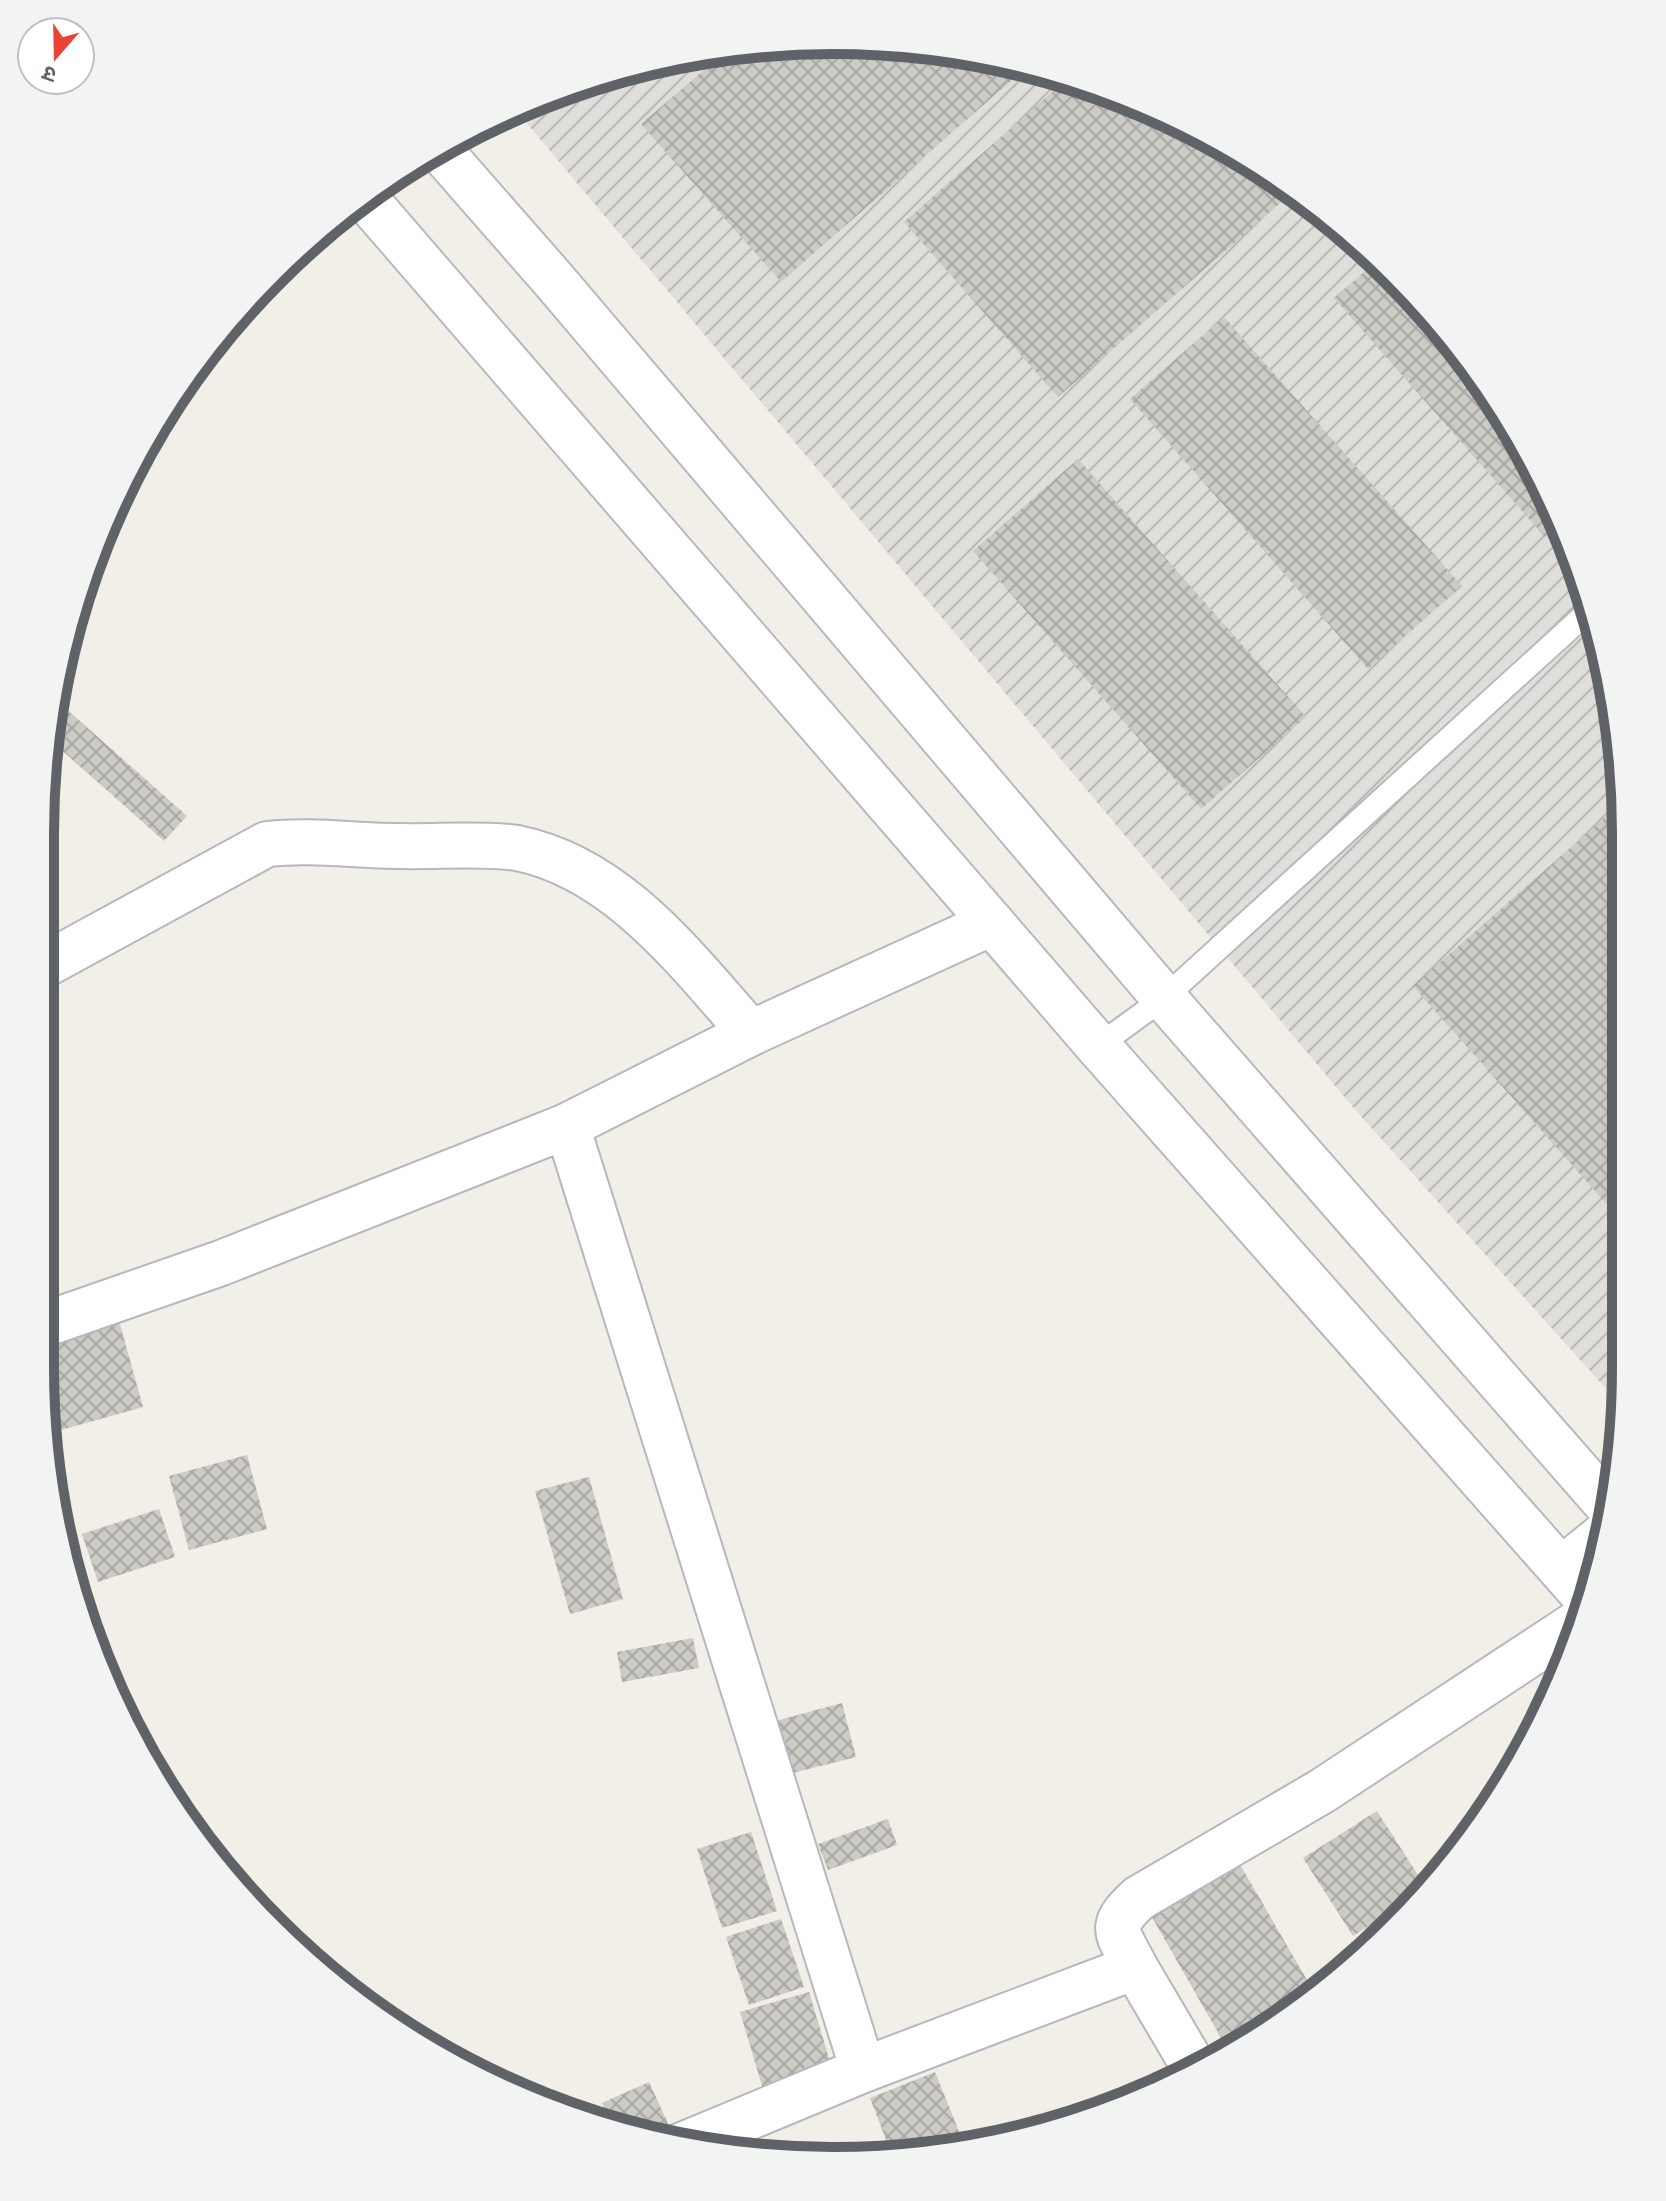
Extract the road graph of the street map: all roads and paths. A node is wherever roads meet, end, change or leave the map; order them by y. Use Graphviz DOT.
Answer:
graph roads {
  1 [pos="446,157"];
  2 [pos="372,206"];
  3 [pos="1581,618"];
  4 [pos="992,923"];
  5 [pos="54,960"];
  6 [pos="1164,998"];
  7 [pos="751,1033"];
  8 [pos="1098,1046"];
  9 [pos="567,1126"];
  10 [pos="54,1321"];
  11 [pos="1601,1497"];
  12 [pos="1576,1585"];
  13 [pos="1566,1630"];
  14 [pos="1135,1967"];
  15 [pos="1190,2060"];
  16 [pos="863,2070"];
  17 [pos="705,2136"];
  1 -- 6 [label="street"];
  2 -- 4 [label="street"];
  3 -- 6 [label="lane"];
  4 -- 7 [label="street"];
  4 -- 8 [label="street"];
  5 -- 7 [label="street"];
  6 -- 8 [label="lane"];
  6 -- 11 [label="street"];
  7 -- 9 [label="street"];
  8 -- 12 [label="street"];
  9 -- 10 [label="street"];
  9 -- 16 [label="street"];
  13 -- 14 [label="street"];
  14 -- 15 [label="street"];
  14 -- 16 [label="street"];
  16 -- 17 [label="street"];
}
